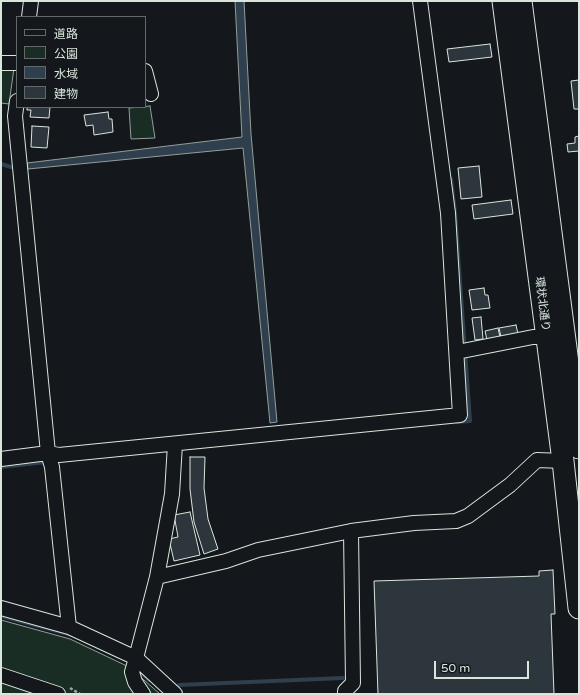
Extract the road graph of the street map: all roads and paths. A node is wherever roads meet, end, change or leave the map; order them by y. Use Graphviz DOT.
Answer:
graph roads {
  1 [pos="31,1"];
  2 [pos="420,1"];
  3 [pos="503,1"];
  4 [pos="521,1"];
  5 [pos="29,16"];
  6 [pos="1,62"];
  7 [pos="16,64"];
  8 [pos="146,75"];
  9 [pos="151,94"];
  10 [pos="17,108"];
  11 [pos="546,337"];
  12 [pos="463,351"];
  13 [pos="579,448"];
  14 [pos="175,449"];
  15 [pos="48,453"];
  16 [pos="1,459"];
  17 [pos="563,461"];
  18 [pos="574,508"];
  19 [pos="351,531"];
  20 [pos="157,577"];
  21 [pos="1,608"];
  22 [pos="579,608"];
  23 [pos="69,627"];
  24 [pos="136,658"];
  25 [pos="1,675"];
  26 [pos="58,694"];
  27 [pos="143,694"];
  28 [pos="175,694"];
  29 [pos="345,694"];
  1 -- 5 [label="street"];
  2 -- 12 [label="street"];
  3 -- 11 [label="highway, 環状北通り"];
  4 -- 13 [label="highway, 環状北通り"];
  6 -- 7 [label="street"];
  8 -- 9 [label="street"];
  10 -- 15 [label="street"];
  11 -- 12 [label="street"];
  11 -- 17 [label="highway, 環状北通り"];
  12 -- 14 [label="street"];
  14 -- 15 [label="street"];
  14 -- 20 [label="street"];
  15 -- 16 [label="street"];
  15 -- 23 [label="street"];
  17 -- 18 [label="highway, 環状北通り"];
  17 -- 19 [label="street"];
  18 -- 22 [label="highway, 環状北通り"];
  19 -- 20 [label="street"];
  19 -- 29 [label="street"];
  20 -- 24 [label="street"];
  21 -- 23 [label="street"];
  23 -- 24 [label="street"];
  24 -- 27 [label="street"];
  24 -- 28 [label="street"];
  25 -- 26 [label="street"];
}
